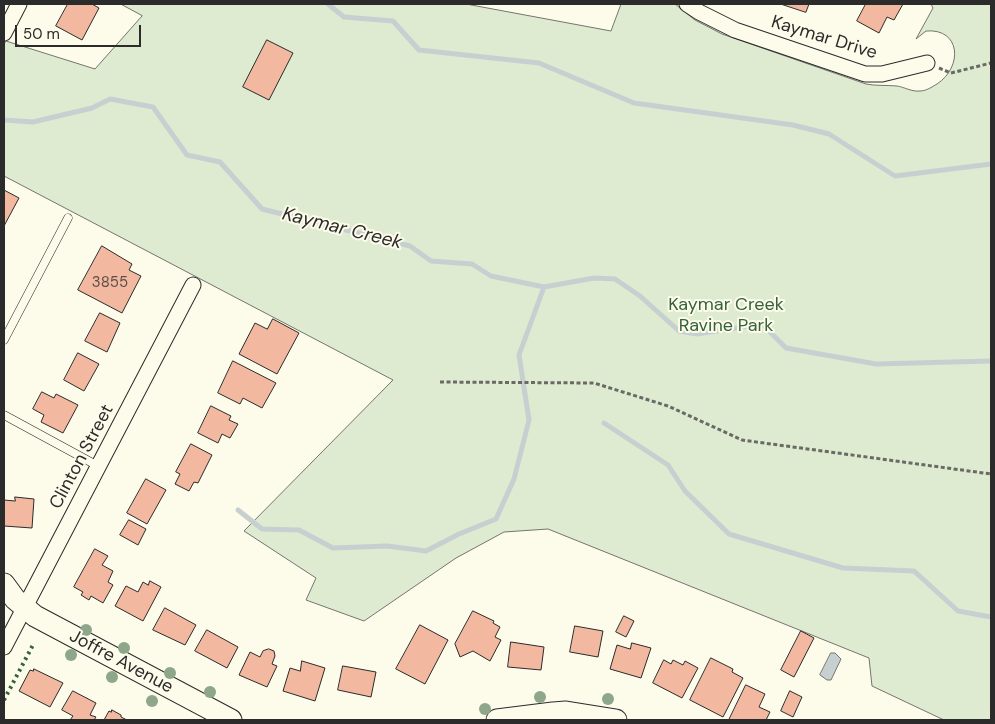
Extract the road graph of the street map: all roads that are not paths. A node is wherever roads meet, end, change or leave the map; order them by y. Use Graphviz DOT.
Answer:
graph roads {
  1 [pos="19,4"];
  2 [pos="687,4"];
  3 [pos="4,33"];
  4 [pos="927,63"];
  5 [pos="68,218"];
  6 [pos="193,285"];
  7 [pos="4,340"];
  8 [pos="4,415"];
  9 [pos="98,466"];
  10 [pos="12,596"];
  11 [pos="4,647"];
  12 [pos="605,719"];
  13 [pos="231,720"];
  14 [pos="497,720"];
  1 -- 3 [label="street"];
  2 -- 4 [label="street, Kaymar Drive"];
  5 -- 7 [label="lane"];
  6 -- 9 [label="street, Clinton Street"];
  8 -- 9 [label="lane"];
  9 -- 10 [label="street, Clinton Street"];
  10 -- 11 [label="street, Clinton Street"];
  10 -- 13 [label="street, Joffre Avenue"];
  12 -- 14 [label="street"];
}
